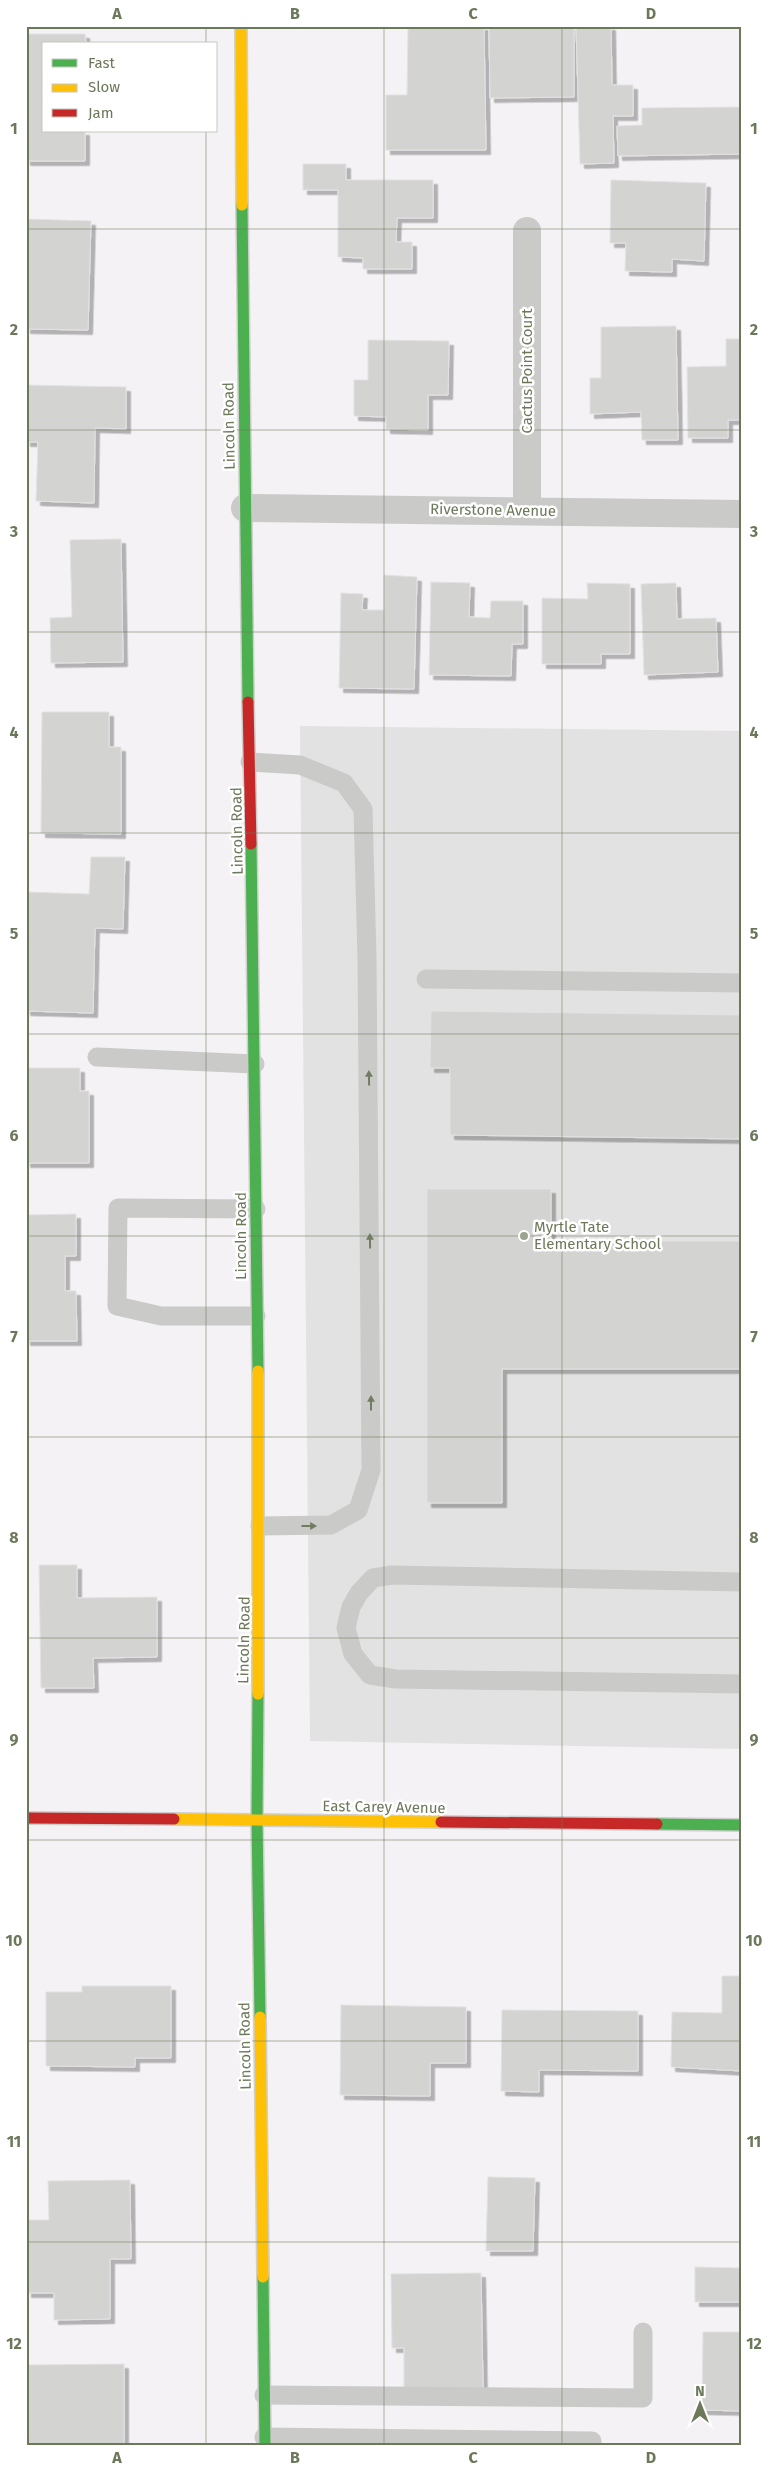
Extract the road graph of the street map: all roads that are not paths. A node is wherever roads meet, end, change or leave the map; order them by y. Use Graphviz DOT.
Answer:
graph roads {
  1 [pos="241,26"];
  2 [pos="528,231"];
  3 [pos="245,508"];
  4 [pos="527,510"];
  5 [pos="742,514"];
  6 [pos="250,762"];
  7 [pos="426,979"];
  8 [pos="742,984"];
  9 [pos="97,1057"];
  10 [pos="256,1064"];
  11 [pos="256,1209"];
  12 [pos="256,1316"];
  13 [pos="260,1526"];
  14 [pos="742,1582"];
  15 [pos="742,1684"];
  16 [pos="26,1818"];
  17 [pos="257,1820"];
  18 [pos="742,1825"];
  19 [pos="643,2332"];
  20 [pos="264,2395"];
  21 [pos="264,2441"];
  22 [pos="592,2445"];
  1 -- 3 [label="street, Lincoln Road"];
  2 -- 4 [label="street, Cactus Point Court"];
  3 -- 4 [label="street, Riverstone Avenue"];
  3 -- 6 [label="street, Lincoln Road"];
  4 -- 5 [label="street, Riverstone Avenue"];
  6 -- 10 [label="street, Lincoln Road"];
  13 -- 6 [label="lane, one-way"];
  7 -- 8 [label="lane"];
  9 -- 10 [label="lane"];
  10 -- 11 [label="street, Lincoln Road"];
  11 -- 12 [label="street, Lincoln Road"];
  11 -- 12 [label="lane"];
  12 -- 13 [label="street, Lincoln Road"];
  13 -- 17 [label="street, Lincoln Road"];
  14 -- 15 [label="lane"];
  16 -- 17 [label="street, East Carey Avenue"];
  17 -- 18 [label="street, East Carey Avenue"];
  17 -- 20 [label="street, Lincoln Road"];
  19 -- 20 [label="lane"];
  20 -- 21 [label="street, Lincoln Road"];
  21 -- 22 [label="lane"];
}
